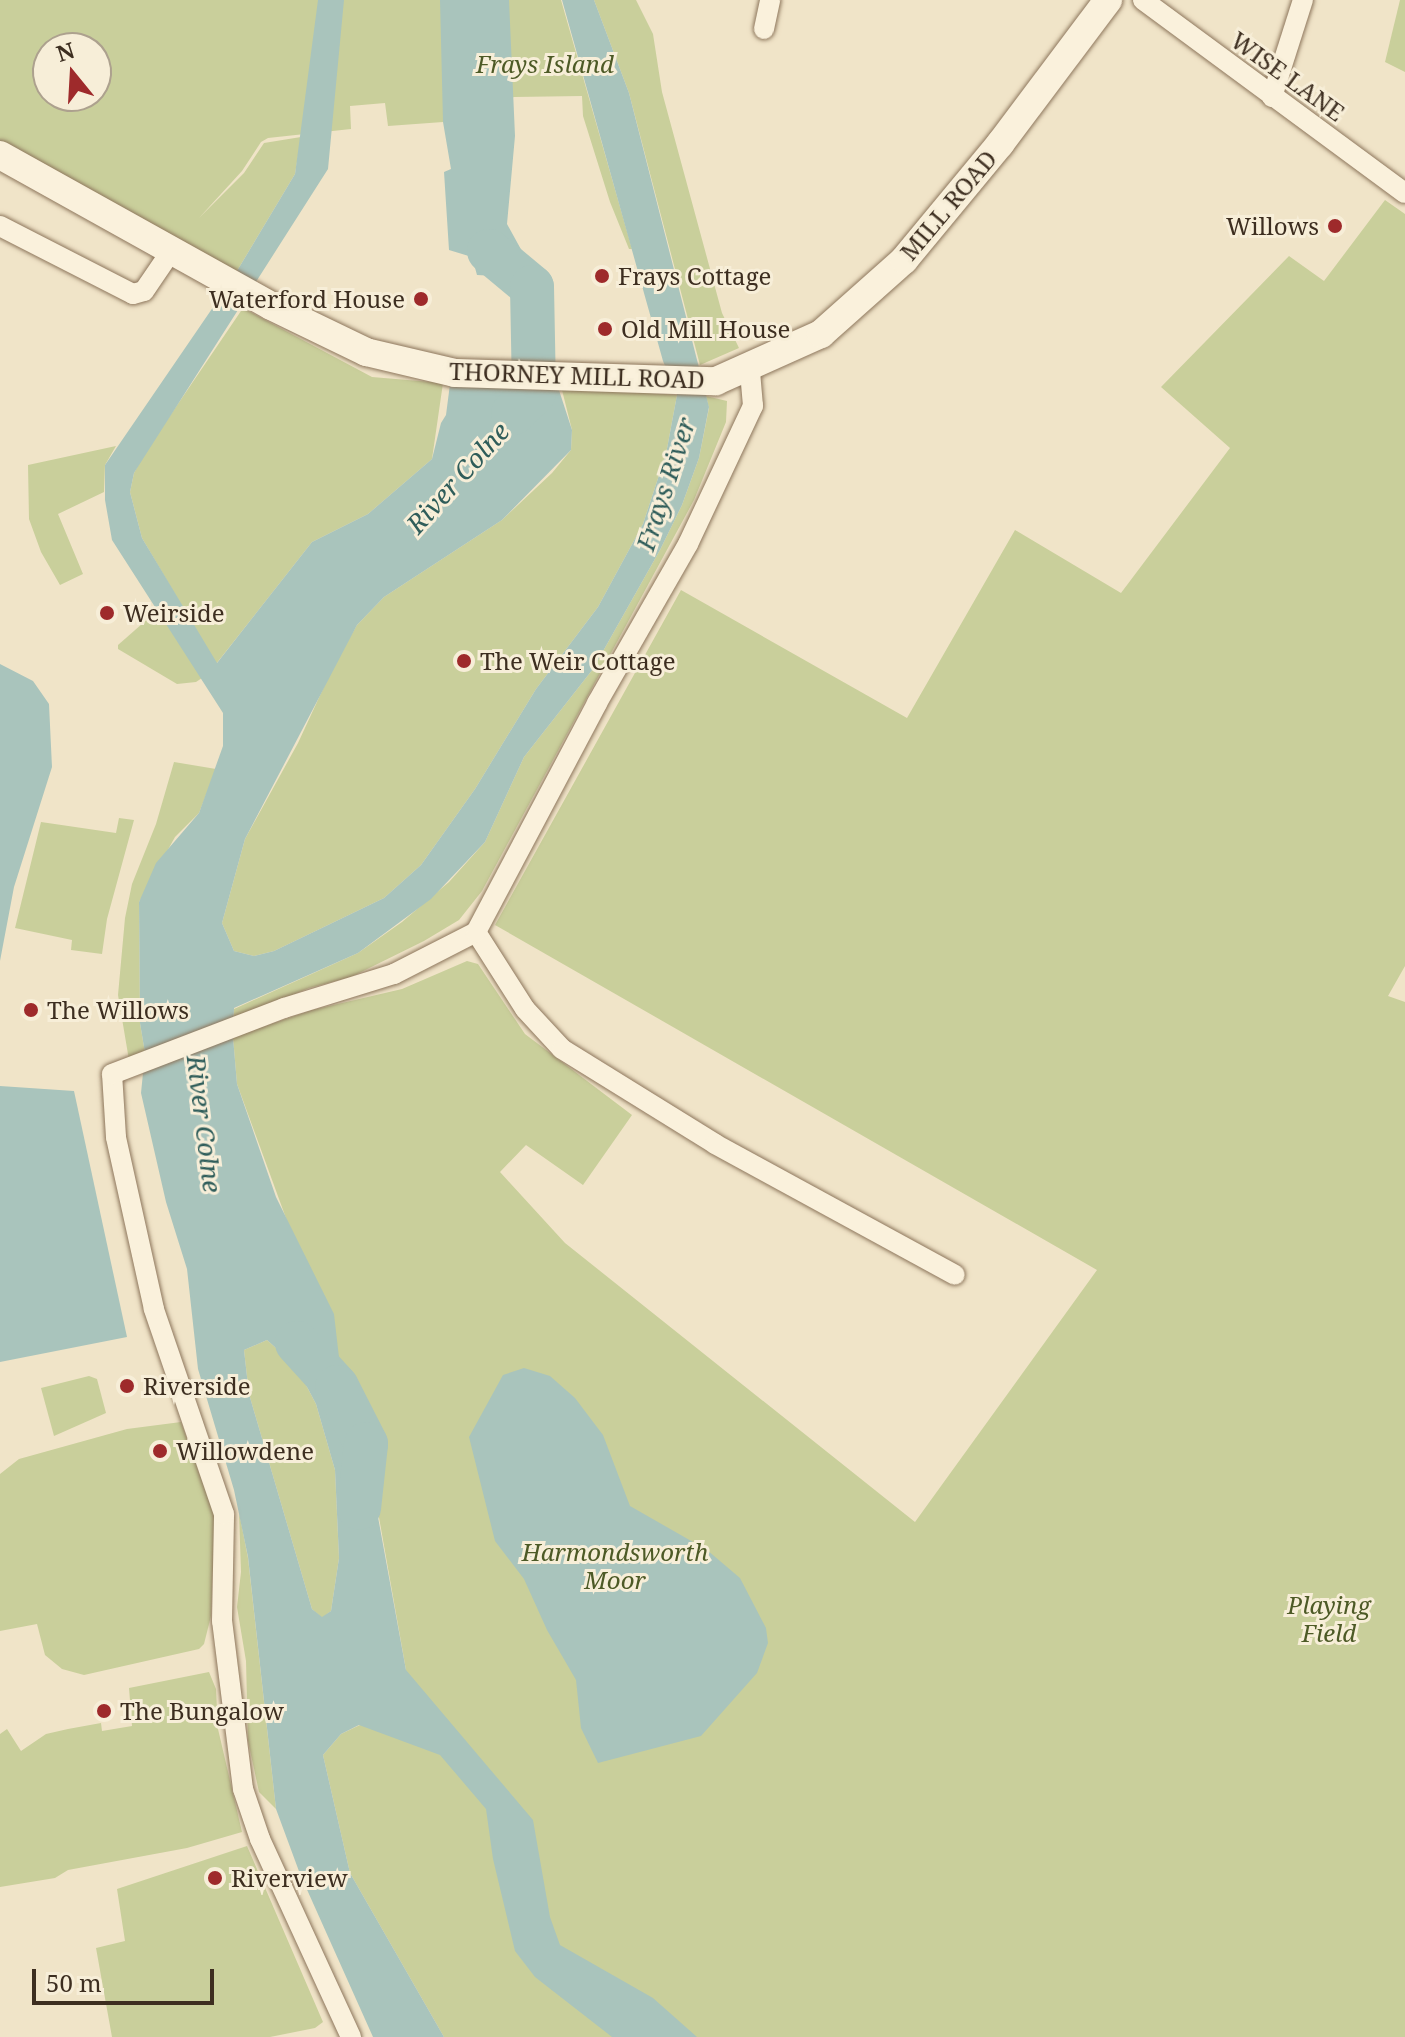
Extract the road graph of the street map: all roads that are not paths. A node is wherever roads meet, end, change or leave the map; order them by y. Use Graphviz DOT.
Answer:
graph roads {
  1 [pos="770,0"];
  2 [pos="1108,0"];
  3 [pos="1143,0"];
  4 [pos="1303,0"];
  5 [pos="764,29"];
  6 [pos="1272,97"];
  7 [pos="0,155"];
  8 [pos="1405,193"];
  9 [pos="0,226"];
  10 [pos="172,250"];
  11 [pos="750,368"];
  12 [pos="476,932"];
  13 [pos="955,1275"];
  14 [pos="351,2037"];
  1 -- 5 [label="street"];
  2 -- 11 [label="street, MILL ROAD"];
  3 -- 6 [label="street, WISE LANE"];
  4 -- 6 [label="street"];
  6 -- 8 [label="street, WISE LANE"];
  7 -- 10 [label="street"];
  9 -- 10 [label="street"];
  10 -- 11 [label="street, THORNEY MILL ROAD"];
  11 -- 12 [label="street"];
  12 -- 13 [label="street"];
  12 -- 14 [label="street"];
}
